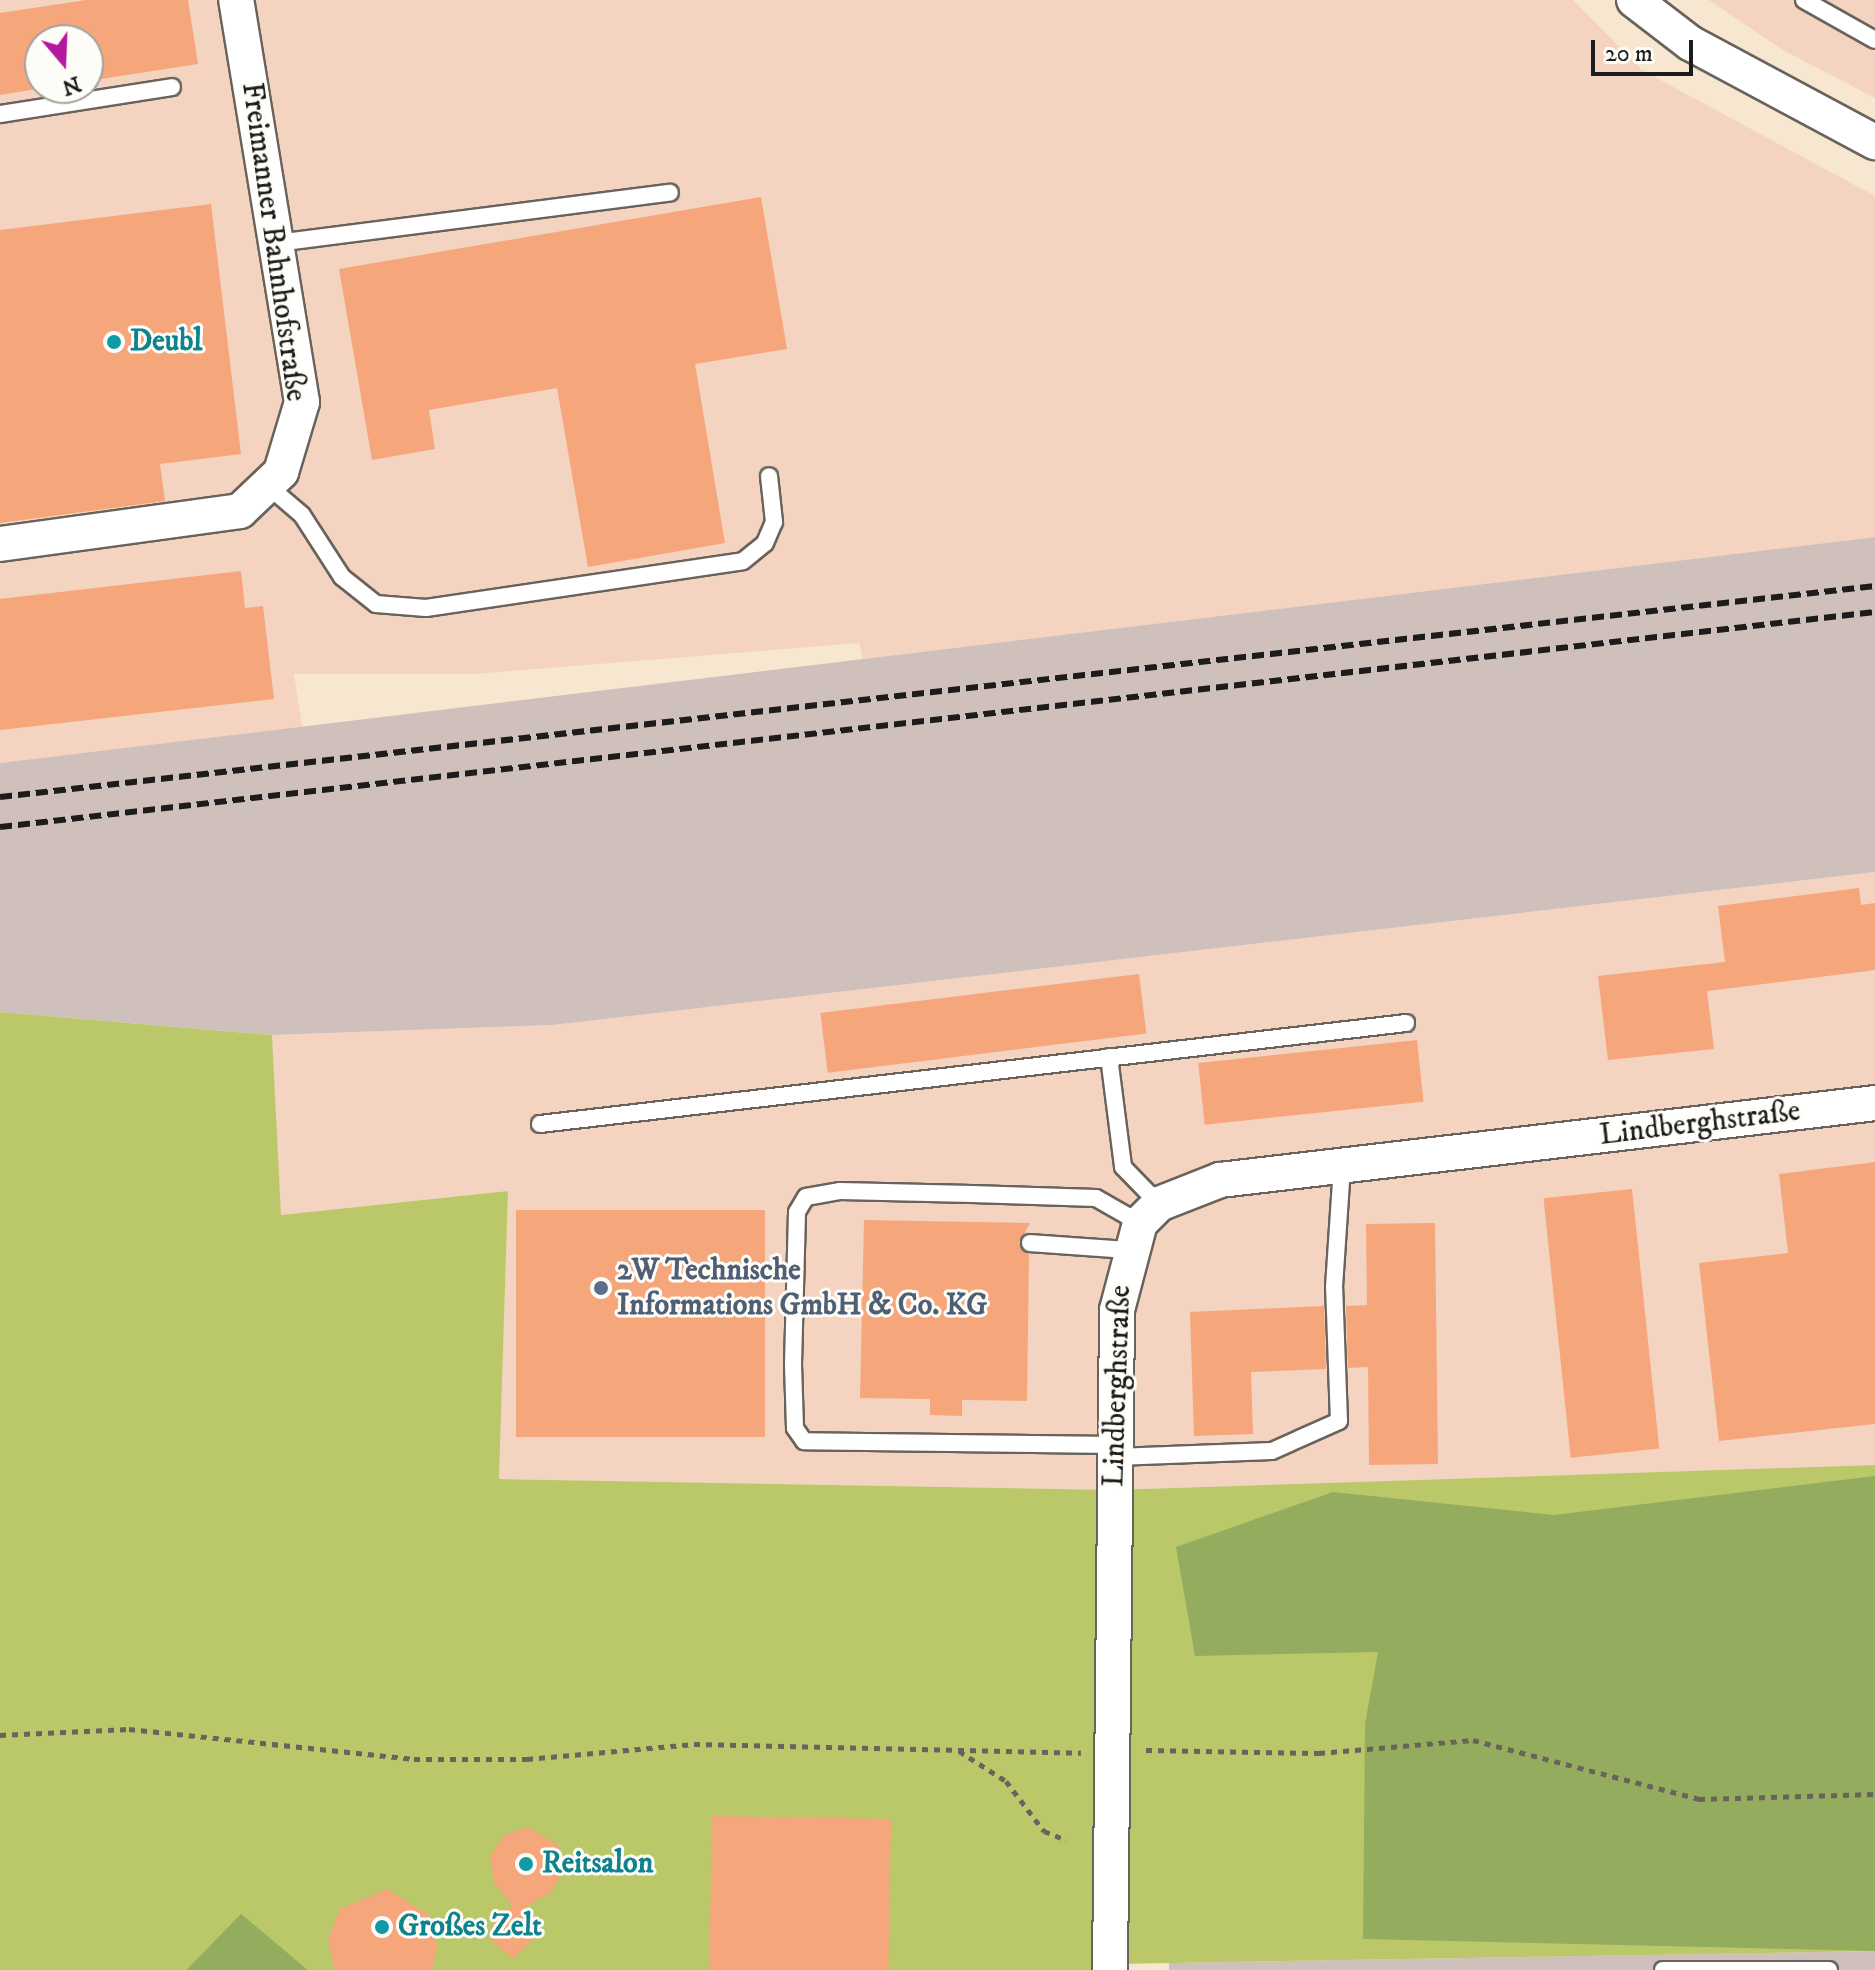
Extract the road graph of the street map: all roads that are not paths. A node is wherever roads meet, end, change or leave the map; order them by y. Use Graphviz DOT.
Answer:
graph roads {
  1 [pos="236,0"];
  2 [pos="1634,0"];
  3 [pos="1804,0"];
  4 [pos="1875,40"];
  5 [pos="172,87"];
  6 [pos="0,114"];
  7 [pos="1875,142"];
  8 [pos="670,193"];
  9 [pos="277,243"];
  10 [pos="769,476"];
  11 [pos="267,485"];
  12 [pos="0,544"];
  13 [pos="1406,1023"];
  14 [pos="1109,1057"];
  15 [pos="1875,1103"];
  16 [pos="540,1124"];
  17 [pos="1342,1166"];
  18 [pos="1142,1226"];
  19 [pos="1030,1243"];
  20 [pos="1116,1451"];
  21 [pos="1110,1970"];
  22 [pos="1663,1970"];
  23 [pos="1829,1970"];
  1 -- 9 [label="street, Freimanner Bahnhofstraße"];
  2 -- 7 [label="street"];
  3 -- 4 [label="lane"];
  5 -- 6 [label="lane"];
  8 -- 9 [label="lane"];
  9 -- 11 [label="street, Freimanner Bahnhofstraße"];
  10 -- 11 [label="lane"];
  11 -- 12 [label="street, Freimanner Bahnhofstraße"];
  13 -- 14 [label="lane"];
  14 -- 16 [label="lane"];
  14 -- 18 [label="lane"];
  15 -- 17 [label="street, Lindberghstraße"];
  17 -- 18 [label="street, Lindberghstraße"];
  17 -- 20 [label="lane"];
  18 -- 19 [label="lane"];
  18 -- 20 [label="street, Lindberghstraße"];
  18 -- 20 [label="lane"];
  20 -- 21 [label="street, Lindberghstraße"];
  22 -- 23 [label="lane"];
}
